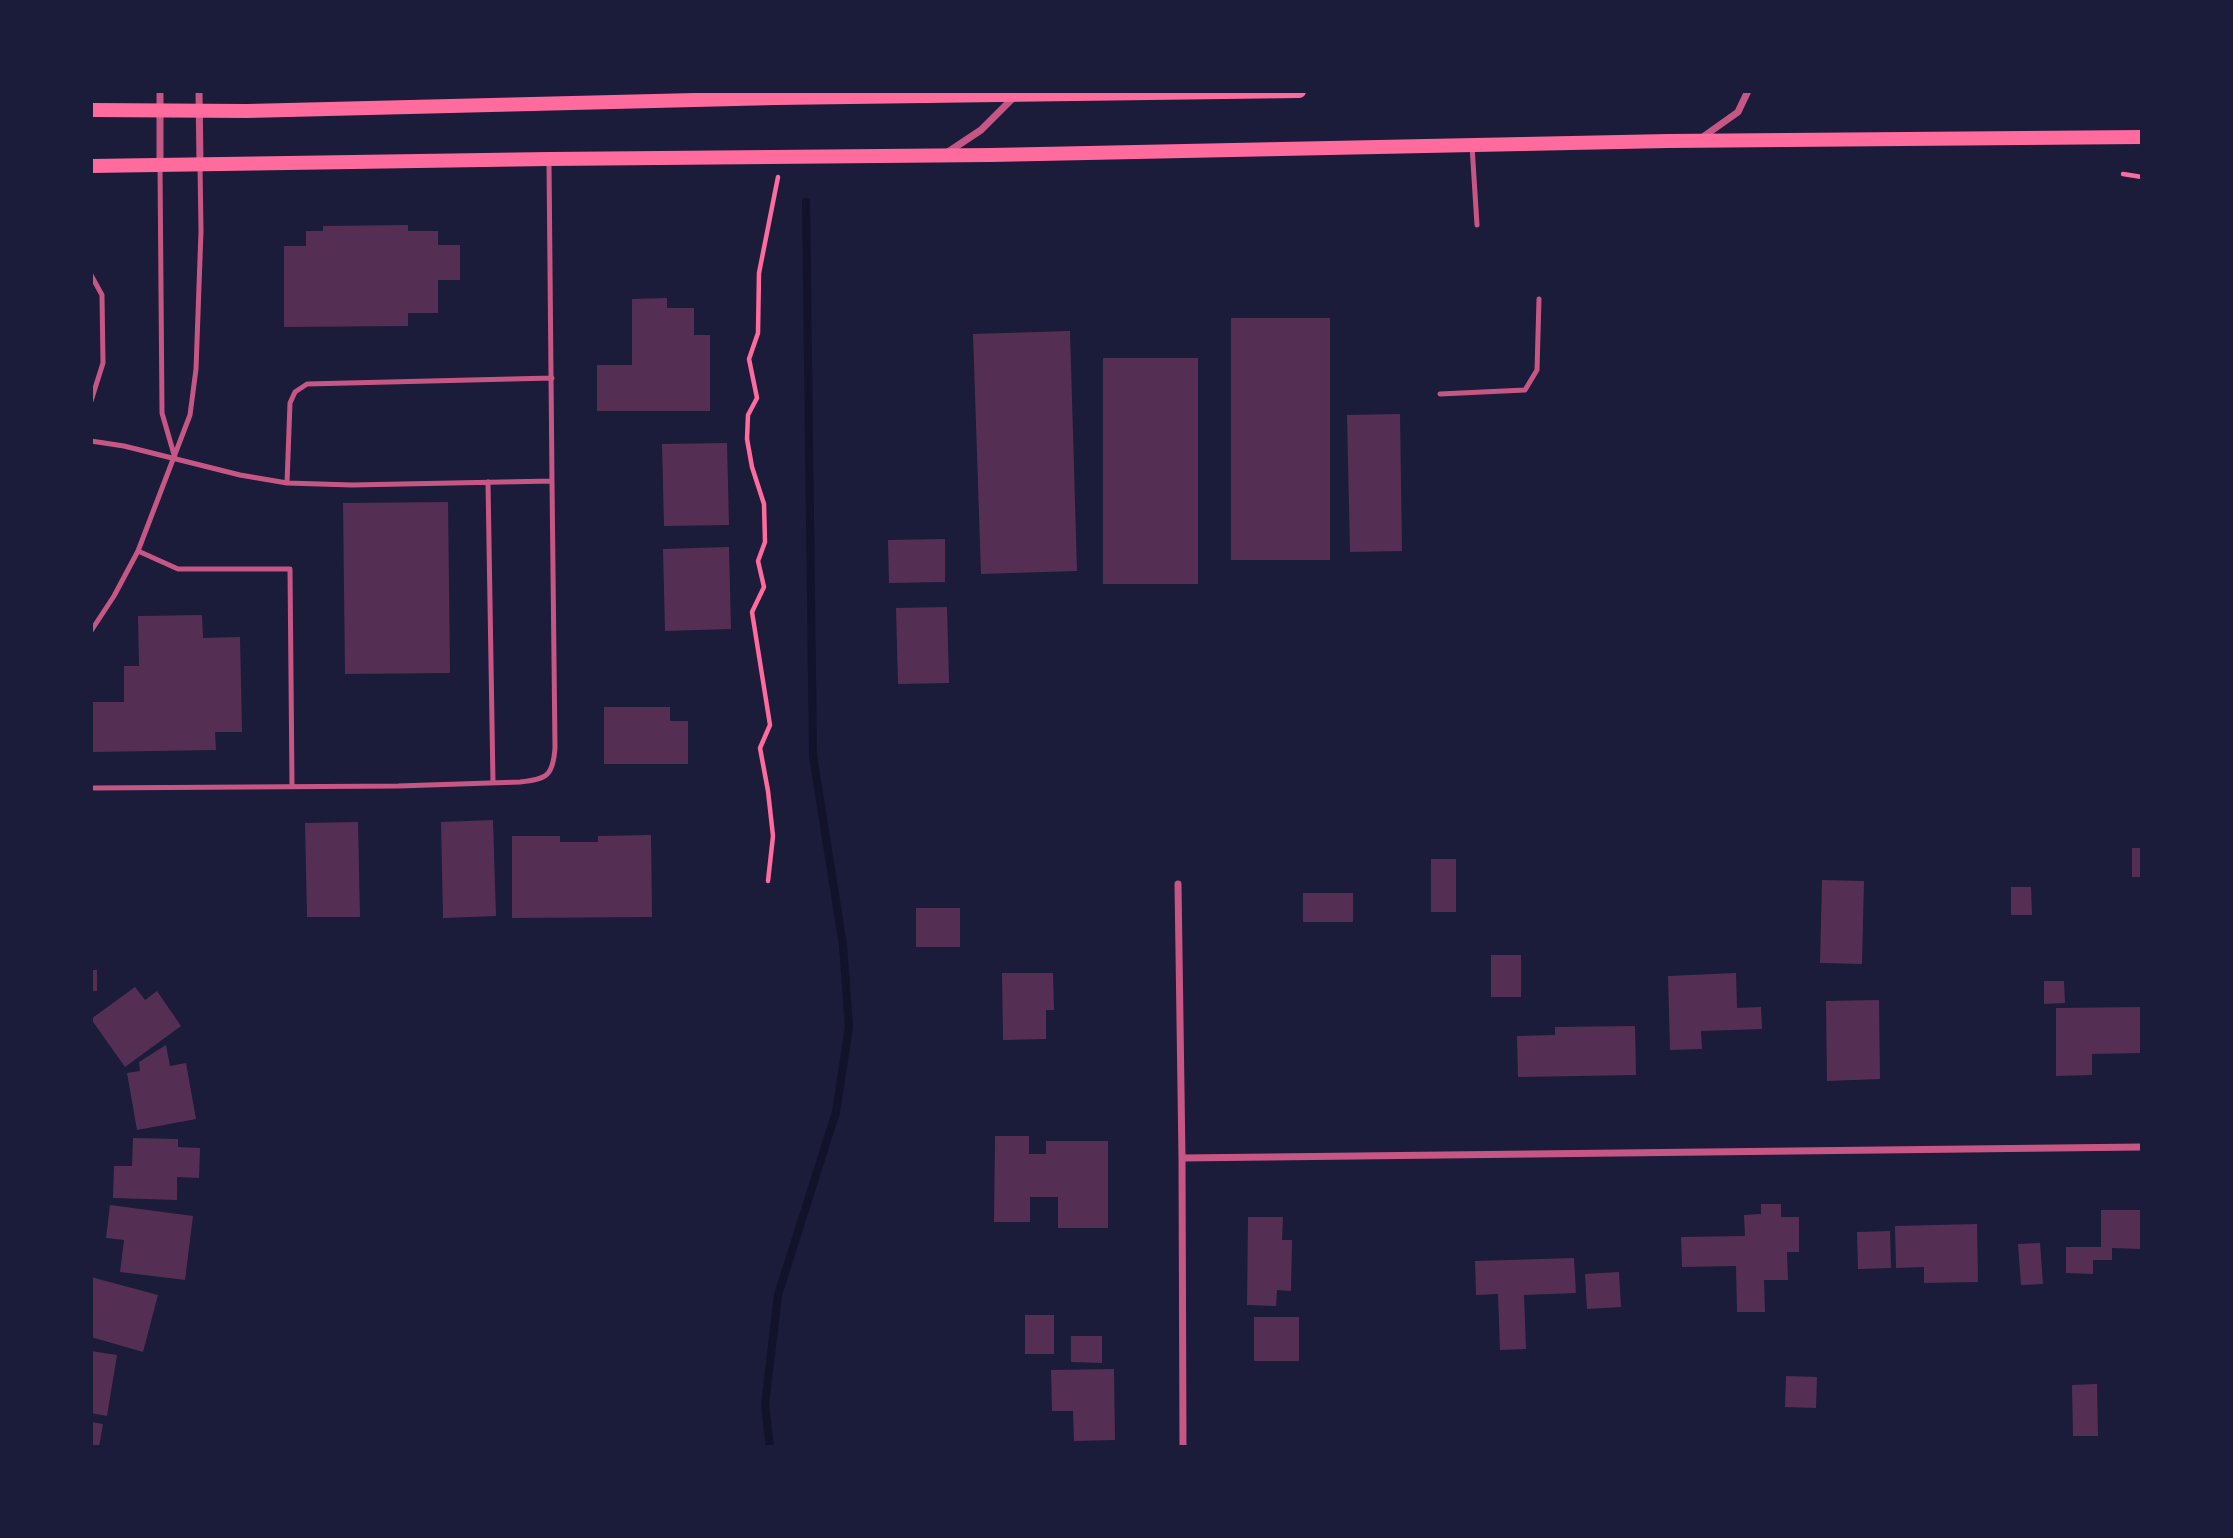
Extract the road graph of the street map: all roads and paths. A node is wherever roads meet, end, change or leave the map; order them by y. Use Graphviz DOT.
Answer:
graph roads {
  1 [pos="160,91"];
  2 [pos="199,91"];
  3 [pos="1299,91"];
  4 [pos="1748,91"];
  5 [pos="1016,94"];
  6 [pos="617,97"];
  7 [pos="91,110"];
  8 [pos="160,110"];
  9 [pos="199,110"];
  10 [pos="2142,137"];
  11 [pos="1696,141"];
  12 [pos="1472,146"];
  13 [pos="943,155"];
  14 [pos="779,157"];
  15 [pos="549,159"];
  16 [pos="160,165"];
  17 [pos="200,165"];
  18 [pos="91,166"];
  19 [pos="2123,174"];
  20 [pos="2142,177"];
  21 [pos="1477,225"];
  22 [pos="91,275"];
  23 [pos="1539,299"];
  24 [pos="552,378"];
  25 [pos="1440,394"];
  26 [pos="91,401"];
  27 [pos="91,442"];
  28 [pos="175,458"];
  29 [pos="552,481"];
  30 [pos="488,482"];
  31 [pos="287,483"];
  32 [pos="138,551"];
  33 [pos="91,631"];
  34 [pos="493,783"];
  35 [pos="292,785"];
  36 [pos="91,788"];
  37 [pos="768,881"];
  38 [pos="1178,884"];
  39 [pos="2142,1147"];
  40 [pos="1182,1158"];
  41 [pos="1183,1447"];
  1 -- 8 [label="street"];
  2 -- 9 [label="street"];
  3 -- 5 [label="main road"];
  4 -- 11 [label="street"];
  5 -- 6 [label="main road"];
  5 -- 13 [label="street"];
  6 -- 9 [label="main road"];
  7 -- 8 [label="main road"];
  8 -- 9 [label="main road"];
  8 -- 16 [label="street"];
  9 -- 17 [label="street"];
  10 -- 11 [label="main road"];
  11 -- 12 [label="main road"];
  12 -- 13 [label="main road"];
  12 -- 21 [label="lane"];
  13 -- 14 [label="main road"];
  14 -- 15 [label="main road"];
  14 -- 37 [label="path"];
  15 -- 17 [label="main road"];
  15 -- 24 [label="lane"];
  16 -- 17 [label="main road"];
  16 -- 18 [label="main road"];
  16 -- 28 [label="lane"];
  17 -- 28 [label="lane"];
  19 -- 20 [label="path"];
  22 -- 26 [label="lane"];
  23 -- 25 [label="lane"];
  24 -- 29 [label="lane"];
  24 -- 31 [label="lane"];
  27 -- 28 [label="lane"];
  28 -- 31 [label="lane"];
  28 -- 32 [label="lane"];
  29 -- 30 [label="lane"];
  29 -- 34 [label="lane"];
  30 -- 31 [label="lane"];
  30 -- 34 [label="lane"];
  32 -- 33 [label="lane"];
  32 -- 35 [label="lane"];
  34 -- 35 [label="lane"];
  35 -- 36 [label="lane"];
  38 -- 40 [label="street"];
  39 -- 40 [label="street"];
  40 -- 41 [label="street"];
}
